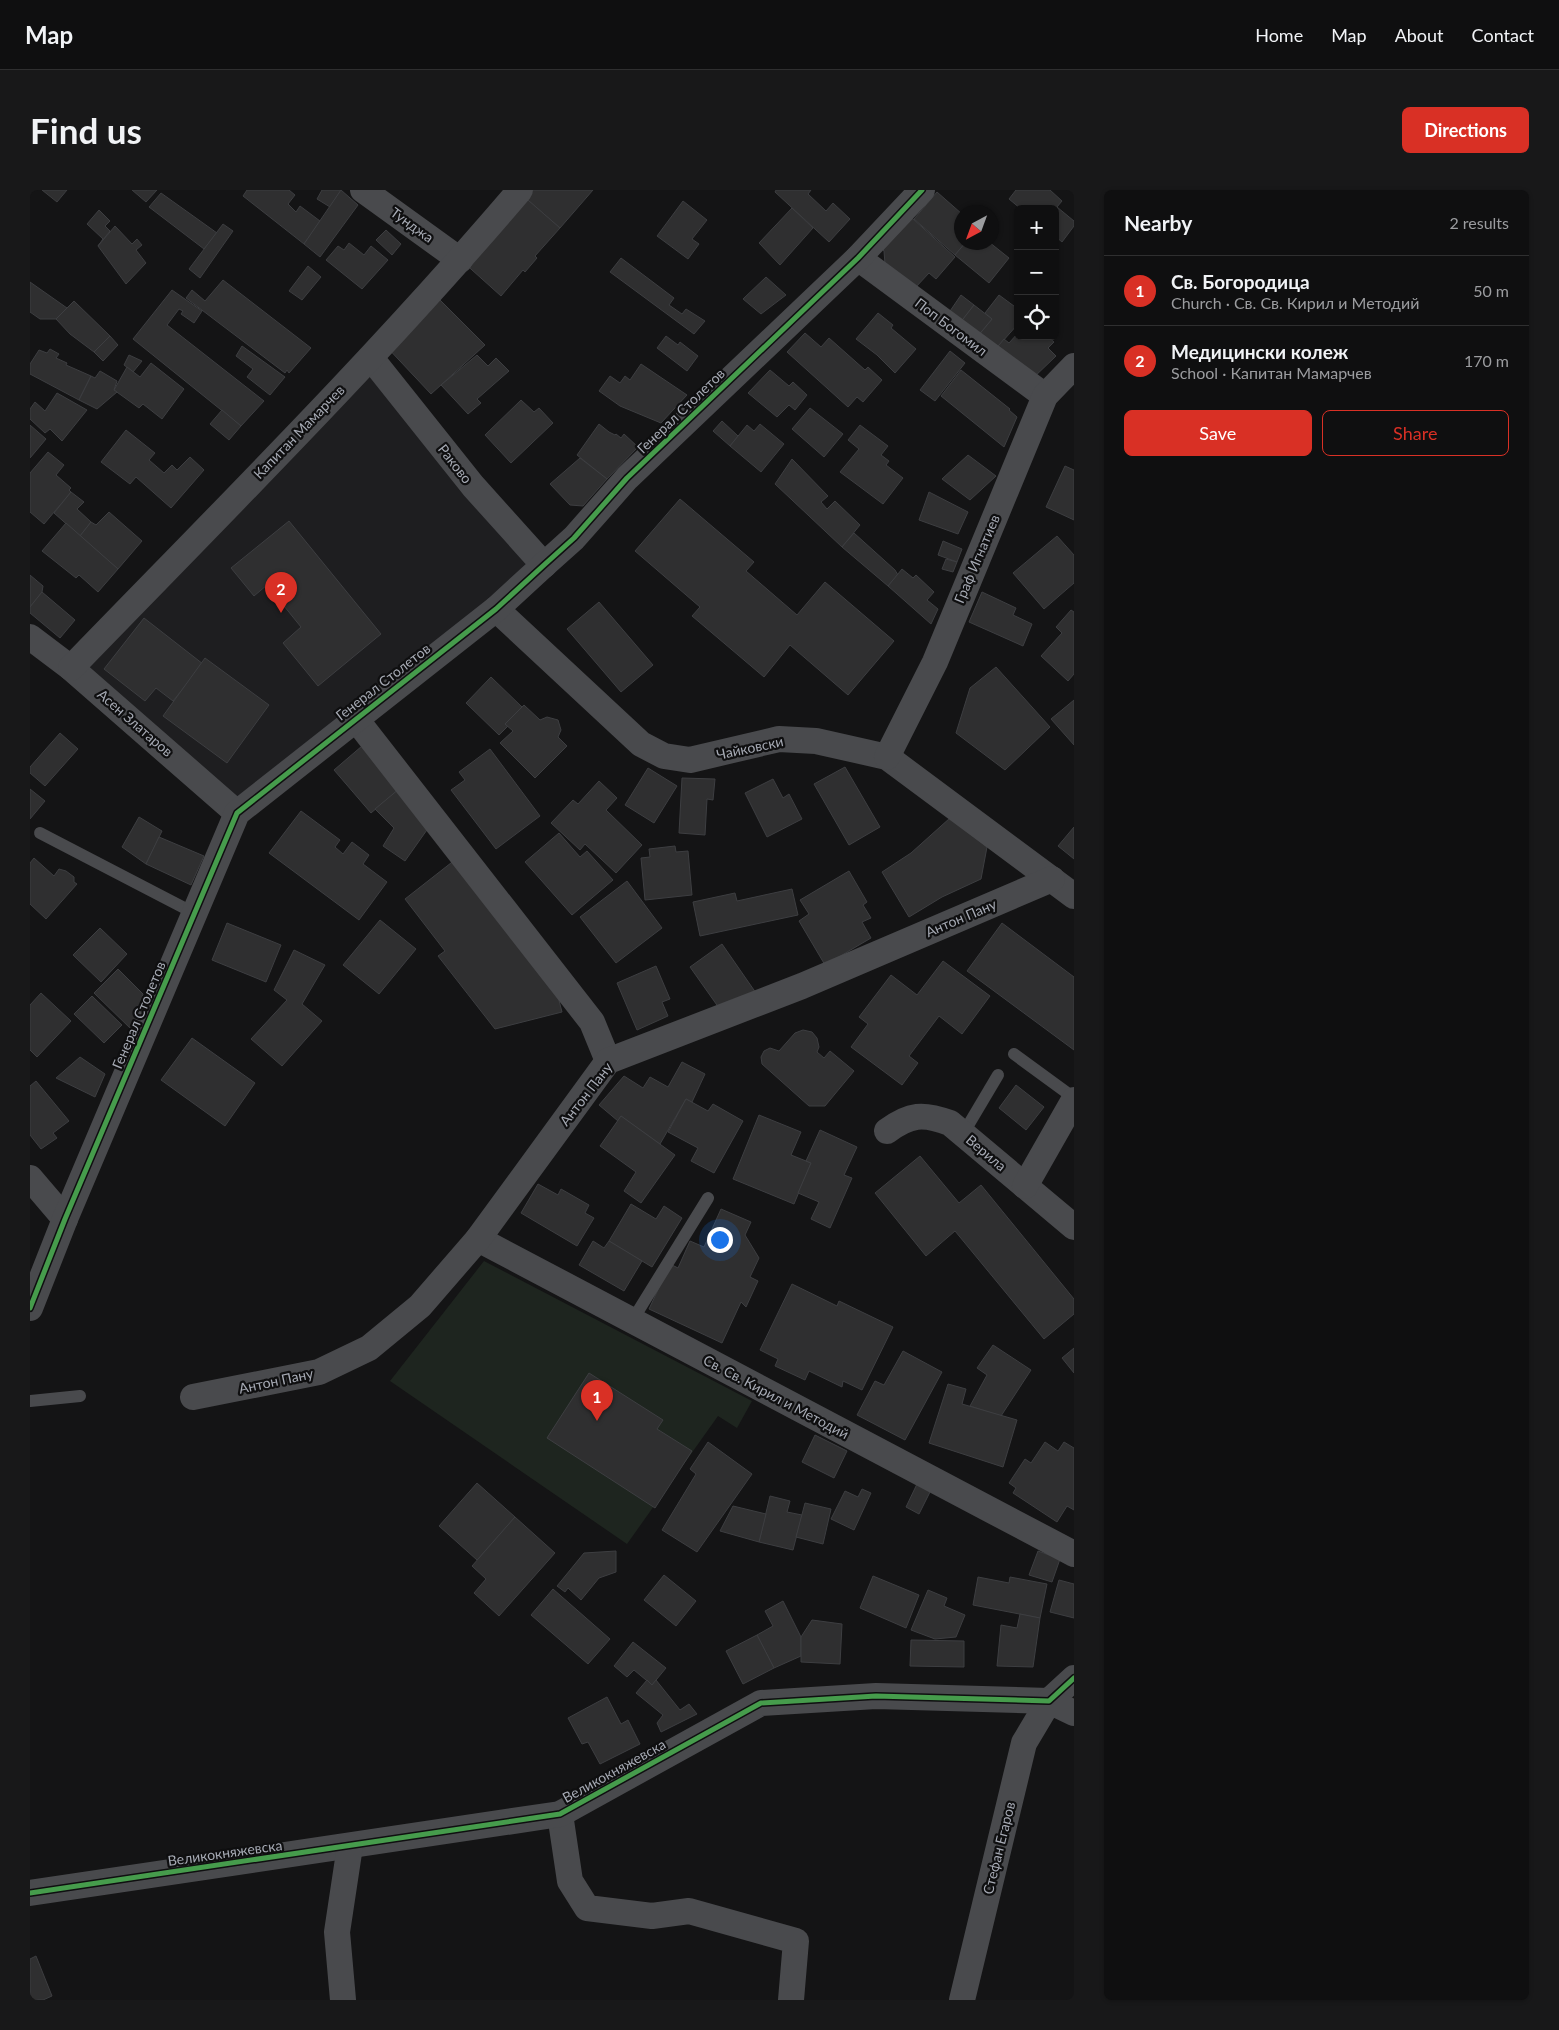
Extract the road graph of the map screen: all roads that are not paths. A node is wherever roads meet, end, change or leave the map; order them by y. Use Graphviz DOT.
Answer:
graph roads {
  1 [pos="363,190"];
  2 [pos="520,190"];
  3 [pos="922,190"];
  4 [pos="858,258"];
  5 [pos="460,260"];
  6 [pos="371,358"];
  7 [pos="1074,366"];
  8 [pos="1045,396"];
  9 [pos="544,565"];
  10 [pos="496,609"];
  11 [pos="30,637"];
  12 [pos="71,668"];
  13 [pos="355,718"];
  14 [pos="887,757"];
  15 [pos="237,813"];
  16 [pos="40,833"];
  17 [pos="1052,879"];
  18 [pos="1074,896"];
  19 [pos="194,913"];
  20 [pos="1014,1054"];
  21 [pos="608,1061"];
  22 [pos="998,1075"];
  23 [pos="1074,1099"];
  24 [pos="887,1131"];
  25 [pos="963,1134"];
  26 [pos="30,1178"];
  27 [pos="1025,1186"];
  28 [pos="708,1198"];
  29 [pos="64,1220"];
  30 [pos="1074,1227"];
  31 [pos="478,1239"];
  32 [pos="30,1308"];
  33 [pos="632,1321"];
  34 [pos="80,1396"];
  35 [pos="193,1397"];
  36 [pos="30,1400"];
  37 [pos="1074,1554"];
  38 [pos="1074,1678"];
  39 [pos="1049,1701"];
  40 [pos="1074,1713"];
  41 [pos="560,1814"];
  42 [pos="350,1846"];
  43 [pos="30,1893"];
  44 [pos="343,2000"];
  45 [pos="791,2000"];
  46 [pos="963,2000"];
  1 -- 5 [label="street, Тунджа"];
  2 -- 5 [label="street, Капитан Мамарчев"];
  3 -- 4 [label="street, Генерал Столетов"];
  4 -- 8 [label="street, Поп Богомил"];
  4 -- 9 [label="street, Генерал Столетов"];
  5 -- 6 [label="street, Капитан Мамарчев"];
  6 -- 9 [label="street, Раково"];
  6 -- 12 [label="street, Капитан Мамарчев"];
  7 -- 8 [label="street, Граф Игнатиев"];
  8 -- 14 [label="street, Граф Игнатиев"];
  9 -- 10 [label="street, Генерал Столетов"];
  10 -- 13 [label="street, Генерал Столетов"];
  10 -- 14 [label="street, Чайковски"];
  11 -- 12 [label="street, Асен Златаров"];
  12 -- 15 [label="street, Асен Златаров"];
  13 -- 15 [label="street, Генерал Столетов"];
  13 -- 21 [label="street"];
  14 -- 17 [label="street, Чайковски"];
  15 -- 19 [label="street, Генерал Столетов"];
  16 -- 19 [label="lane"];
  17 -- 18 [label="street, Чайковски"];
  17 -- 21 [label="street, Антон Пану"];
  19 -- 29 [label="street, Генерал Столетов"];
  20 -- 23 [label="lane"];
  21 -- 31 [label="street, Антон Пану"];
  22 -- 25 [label="lane"];
  23 -- 27 [label="street"];
  24 -- 25 [label="street, Верила"];
  25 -- 27 [label="street, Верила"];
  26 -- 29 [label="street"];
  27 -- 30 [label="street, Верила"];
  28 -- 33 [label="lane"];
  29 -- 32 [label="street, Генерал Столетов"];
  31 -- 33 [label="street, Св. Св. Кирил и Методий"];
  31 -- 35 [label="street, Антон Пану"];
  33 -- 37 [label="street, Св. Св. Кирил и Методий"];
  34 -- 36 [label="lane"];
  38 -- 39 [label="street"];
  39 -- 40 [label="street"];
  39 -- 41 [label="street, Великокняжевска"];
  39 -- 46 [label="street, Стефан Егаров"];
  41 -- 42 [label="street, Великокняжевска"];
  41 -- 45 [label="street"];
  42 -- 43 [label="street, Великокняжевска"];
  42 -- 44 [label="street"];
}
